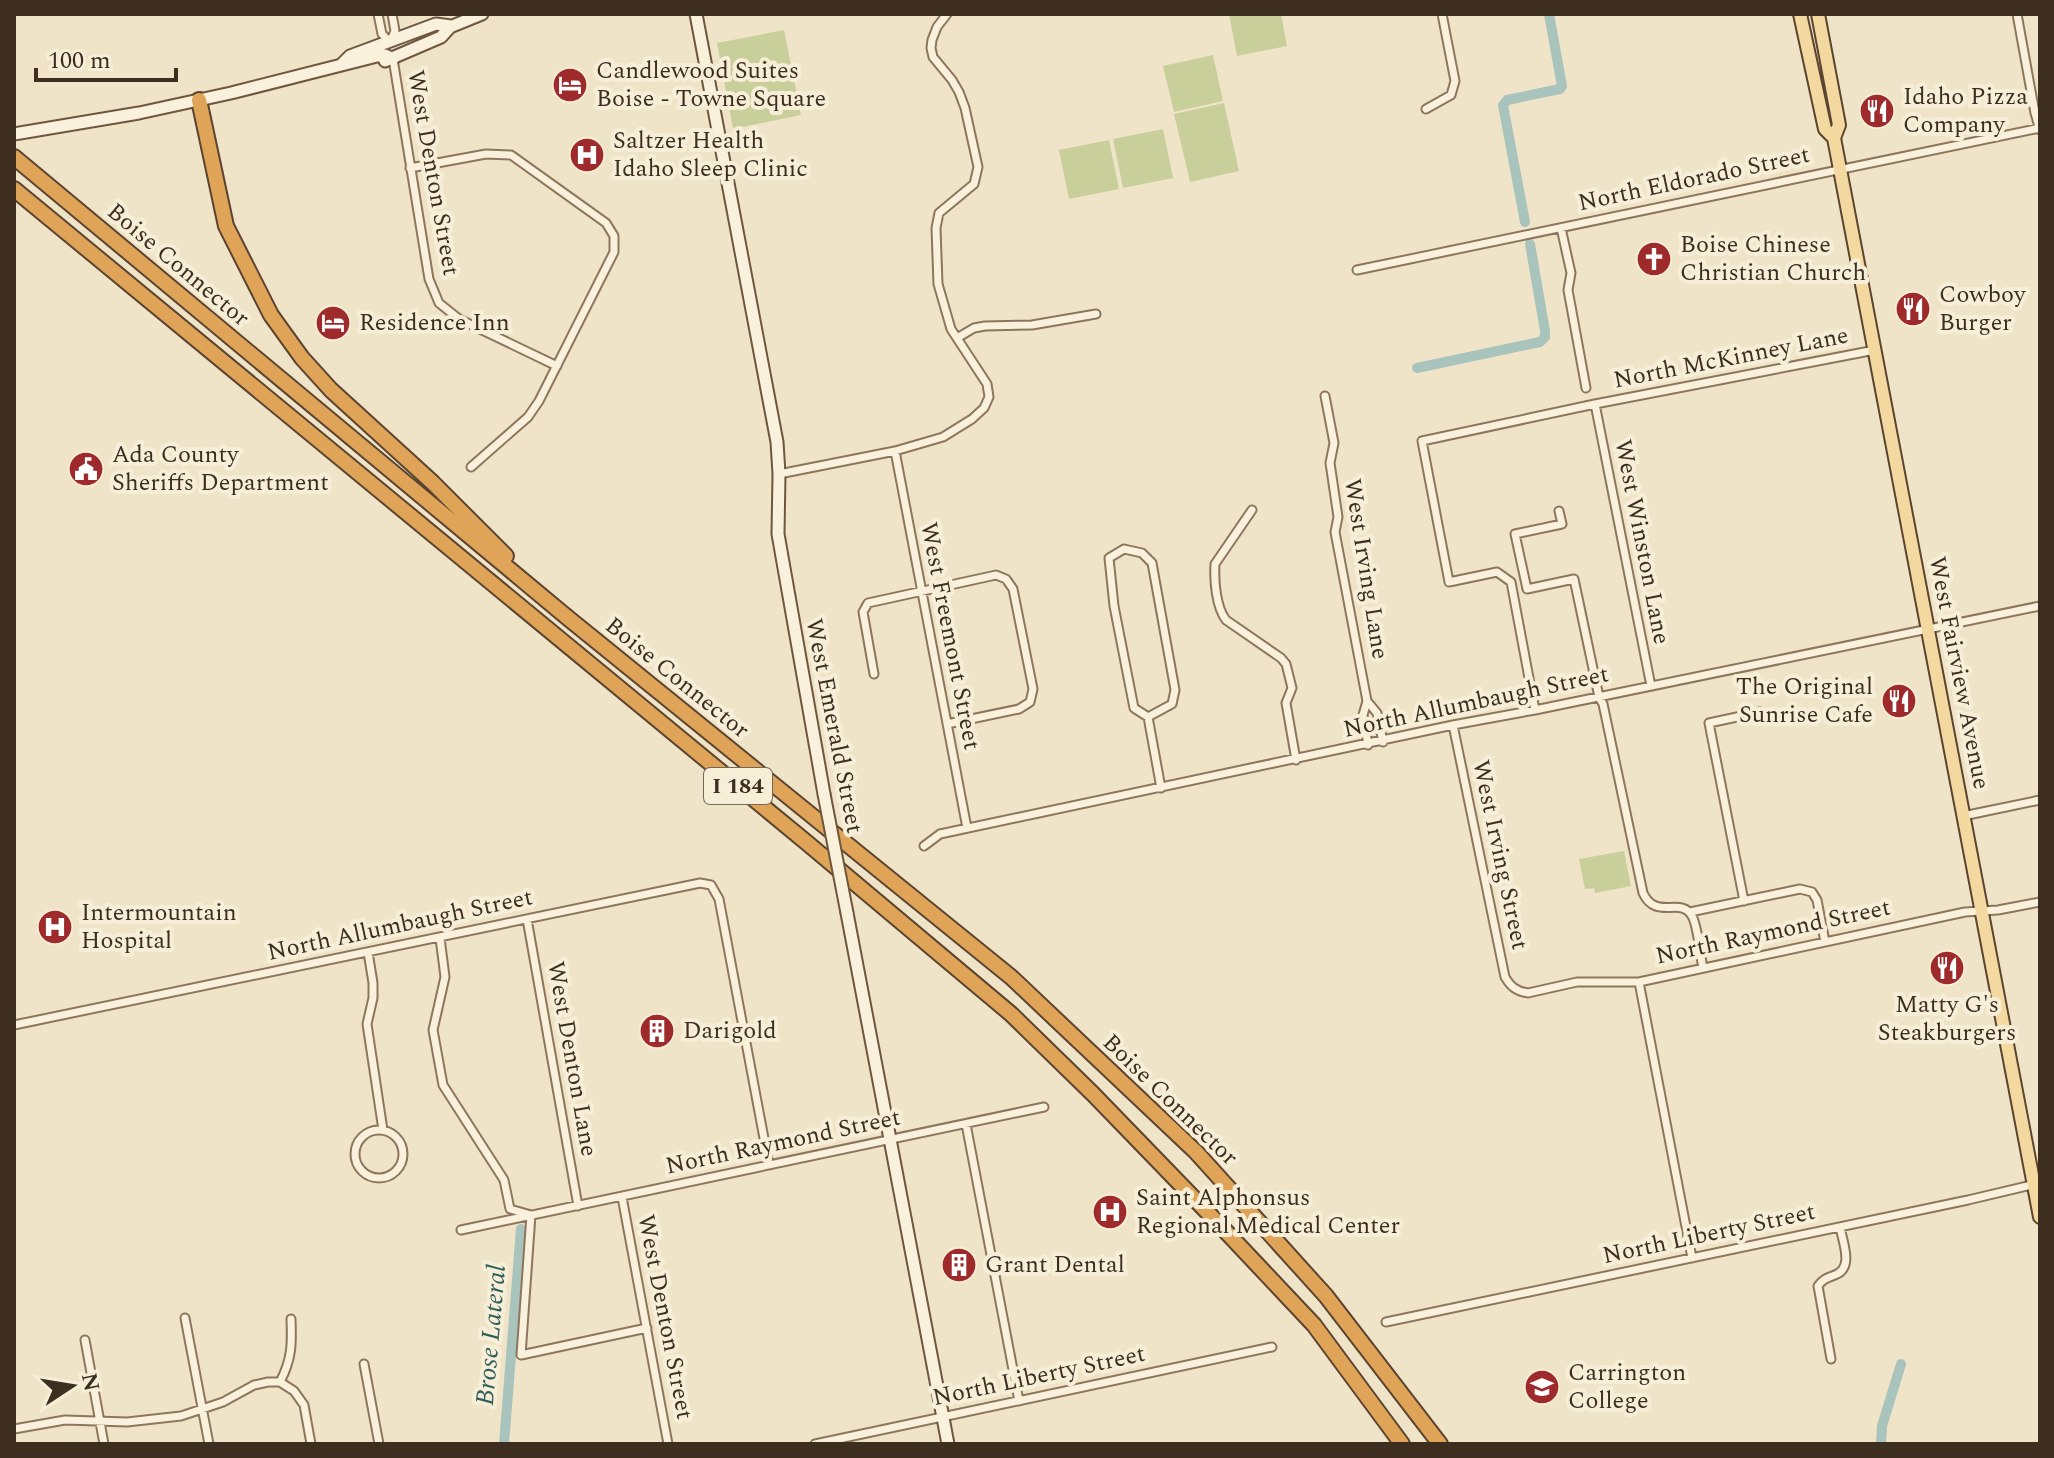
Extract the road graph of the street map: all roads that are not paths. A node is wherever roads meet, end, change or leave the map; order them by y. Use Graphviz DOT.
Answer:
graph roads {
  1 [pos="378,14"];
  2 [pos="392,14"];
  3 [pos="482,14"];
  4 [pos="696,14"];
  5 [pos="947,14"];
  6 [pos="1442,14"];
  7 [pos="1800,14"];
  8 [pos="1818,14"];
  9 [pos="2017,14"];
  10 [pos="451,26"];
  11 [pos="390,42"];
  12 [pos="393,59"];
  13 [pos="340,66"];
  14 [pos="199,100"];
  15 [pos="1426,109"];
  16 [pos="2040,129"];
  17 [pos="14,134"];
  18 [pos="1834,138"];
  19 [pos="14,157"];
  20 [pos="410,168"];
  21 [pos="1840,169"];
  22 [pos="14,189"];
  23 [pos="1561,228"];
  24 [pos="1357,270"];
  25 [pos="1096,314"];
  26 [pos="957,338"];
  27 [pos="1875,350"];
  28 [pos="557,366"];
  29 [pos="1586,388"];
  30 [pos="1325,396"];
  31 [pos="1595,404"];
  32 [pos="895,451"];
  33 [pos="471,467"];
  34 [pos="779,474"];
  35 [pos="1252,510"];
  36 [pos="1559,511"];
  37 [pos="921,592"];
  38 [pos="2040,606"];
  39 [pos="568,618"];
  40 [pos="1928,629"];
  41 [pos="874,674"];
  42 [pos="1651,686"];
  43 [pos="1599,697"];
  44 [pos="1367,701"];
  45 [pos="1535,710"];
  46 [pos="1760,712"];
  47 [pos="1148,717"];
  48 [pos="947,724"];
  49 [pos="1453,725"];
  50 [pos="1383,742"];
  51 [pos="1368,745"];
  52 [pos="1296,760"];
  53 [pos="1161,788"];
  54 [pos="2040,800"];
  55 [pos="1963,816"];
  56 [pos="967,828"];
  57 [pos="924,846"];
  58 [pos="1744,901"];
  59 [pos="2040,902"];
  60 [pos="1982,911"];
  61 [pos="1690,912"];
  62 [pos="527,919"];
  63 [pos="440,938"];
  64 [pos="1825,942"];
  65 [pos="368,952"];
  66 [pos="1703,968"];
  67 [pos="1639,982"];
  68 [pos="1514,989"];
  69 [pos="14,1025"];
  70 [pos="1044,1107"];
  71 [pos="966,1124"];
  72 [pos="383,1130"];
  73 [pos="891,1140"];
  74 [pos="769,1165"];
  75 [pos="2037,1184"];
  76 [pos="622,1197"];
  77 [pos="578,1206"];
  78 [pos="531,1215"];
  79 [pos="2040,1217"];
  80 [pos="1840,1227"];
  81 [pos="461,1230"];
  82 [pos="1692,1258"];
  83 [pos="185,1318"];
  84 [pos="291,1319"];
  85 [pos="1386,1322"];
  86 [pos="647,1328"];
  87 [pos="85,1340"];
  88 [pos="1272,1347"];
  89 [pos="1831,1359"];
  90 [pos="364,1364"];
  91 [pos="280,1382"];
  92 [pos="1019,1401"];
  93 [pos="203,1410"];
  94 [pos="943,1417"];
  95 [pos="100,1421"];
  96 [pos="14,1429"];
  97 [pos="104,1444"];
  98 [pos="209,1444"];
  99 [pos="311,1444"];
  100 [pos="379,1444"];
  101 [pos="668,1444"];
  102 [pos="815,1444"];
  103 [pos="948,1444"];
  104 [pos="1402,1444"];
  105 [pos="1440,1444"];
  1 -- 11 [label="street, West Denton Street"];
  2 -- 11 [label="street, West Denton Street"];
  3 -- 10 [label="main road"];
  4 -- 34 [label="main road, West Emerald Street"];
  5 -- 26 [label="street"];
  6 -- 15 [label="street"];
  7 -- 18 [label="main road, West Fairview Avenue"];
  8 -- 18 [label="main road, West Fairview Avenue"];
  9 -- 16 [label="street"];
  10 -- 11 [label="main road"];
  10 -- 12 [label="main road"];
  11 -- 13 [label="main road"];
  12 -- 13 [label="main road"];
  12 -- 20 [label="street, West Denton Street"];
  13 -- 14 [label="main road"];
  14 -- 17 [label="main road"];
  14 -- 39 [label="highway"];
  16 -- 21 [label="street, North Eldorado Street"];
  18 -- 21 [label="main road, West Fairview Avenue"];
  19 -- 39 [label="highway, Boise Connector / I 184"];
  20 -- 28 [label="street, West Denton Street"];
  20 -- 28 [label="street"];
  21 -- 23 [label="street, North Eldorado Street"];
  21 -- 27 [label="main road, West Fairview Avenue"];
  22 -- 104 [label="highway, Boise Connector / I 184"];
  23 -- 24 [label="street, North Eldorado Street"];
  23 -- 29 [label="street"];
  25 -- 26 [label="street"];
  26 -- 32 [label="street"];
  27 -- 31 [label="street, North McKinney Lane"];
  27 -- 40 [label="main road, West Fairview Avenue"];
  28 -- 33 [label="street"];
  30 -- 44 [label="street, West Irving Lane"];
  31 -- 42 [label="street, West Winston Lane"];
  31 -- 45 [label="street, North McKinney Lane"];
  32 -- 34 [label="street"];
  32 -- 37 [label="street, West Freemont Street"];
  34 -- 73 [label="main road, West Emerald Street, bridge"];
  35 -- 52 [label="street"];
  36 -- 43 [label="street"];
  37 -- 41 [label="street"];
  37 -- 48 [label="street, West Freemont Street"];
  37 -- 48 [label="street"];
  38 -- 40 [label="street, North Allumbaugh Street"];
  39 -- 105 [label="highway, Boise Connector / I 184"];
  40 -- 42 [label="street, North Allumbaugh Street"];
  40 -- 55 [label="main road, West Fairview Avenue"];
  42 -- 43 [label="street, North Allumbaugh Street"];
  43 -- 45 [label="street, North Allumbaugh Street"];
  43 -- 61 [label="street"];
  44 -- 50 [label="street, West Irving Lane"];
  44 -- 51 [label="street, West Irving Lane"];
  45 -- 49 [label="street, North Allumbaugh Street"];
  46 -- 58 [label="street"];
  47 -- 47 [label="street"];
  47 -- 53 [label="street"];
  48 -- 56 [label="street, West Freemont Street"];
  49 -- 50 [label="street, North Allumbaugh Street"];
  49 -- 68 [label="street, West Irving Street"];
  50 -- 51 [label="street, North Allumbaugh Street"];
  51 -- 52 [label="street, North Allumbaugh Street"];
  52 -- 53 [label="street, North Allumbaugh Street"];
  53 -- 56 [label="street, North Allumbaugh Street"];
  54 -- 55 [label="street"];
  55 -- 60 [label="main road, West Fairview Avenue"];
  56 -- 57 [label="street, North Allumbaugh Street"];
  58 -- 61 [label="street"];
  58 -- 64 [label="street"];
  59 -- 60 [label="street, North Raymond Street"];
  60 -- 64 [label="street, North Raymond Street"];
  60 -- 75 [label="main road, West Fairview Avenue"];
  61 -- 66 [label="street"];
  62 -- 63 [label="street, North Allumbaugh Street"];
  62 -- 74 [label="street, North Allumbaugh Street"];
  62 -- 77 [label="street, West Denton Lane"];
  63 -- 65 [label="street, North Allumbaugh Street"];
  63 -- 78 [label="street"];
  64 -- 66 [label="street, North Raymond Street"];
  65 -- 69 [label="street, North Allumbaugh Street"];
  65 -- 72 [label="street"];
  66 -- 67 [label="street, North Raymond Street"];
  67 -- 68 [label="street, North Raymond Street"];
  67 -- 82 [label="street"];
  70 -- 71 [label="street, North Raymond Street"];
  71 -- 73 [label="street, North Raymond Street"];
  71 -- 92 [label="street"];
  72 -- 72 [label="street"];
  73 -- 74 [label="street, North Raymond Street"];
  73 -- 94 [label="main road, West Emerald Street"];
  74 -- 76 [label="street, North Raymond Street"];
  75 -- 79 [label="main road, West Fairview Avenue"];
  75 -- 80 [label="street, North Liberty Street"];
  76 -- 77 [label="street, North Raymond Street"];
  76 -- 86 [label="street, West Denton Street"];
  77 -- 78 [label="street, North Raymond Street"];
  78 -- 81 [label="street, North Raymond Street"];
  78 -- 86 [label="street"];
  80 -- 82 [label="street, North Liberty Street"];
  80 -- 89 [label="street"];
  82 -- 85 [label="street, North Liberty Street"];
  83 -- 93 [label="street"];
  84 -- 91 [label="street"];
  86 -- 101 [label="street, West Denton Street"];
  87 -- 95 [label="street"];
  88 -- 92 [label="street, North Liberty Street"];
  90 -- 100 [label="street"];
  91 -- 93 [label="street"];
  91 -- 99 [label="street"];
  92 -- 94 [label="street, North Liberty Street"];
  93 -- 95 [label="street"];
  93 -- 98 [label="street"];
  94 -- 102 [label="street, North Liberty Street"];
  94 -- 103 [label="main road, West Emerald Street"];
  95 -- 96 [label="street"];
  95 -- 97 [label="street"];
}
